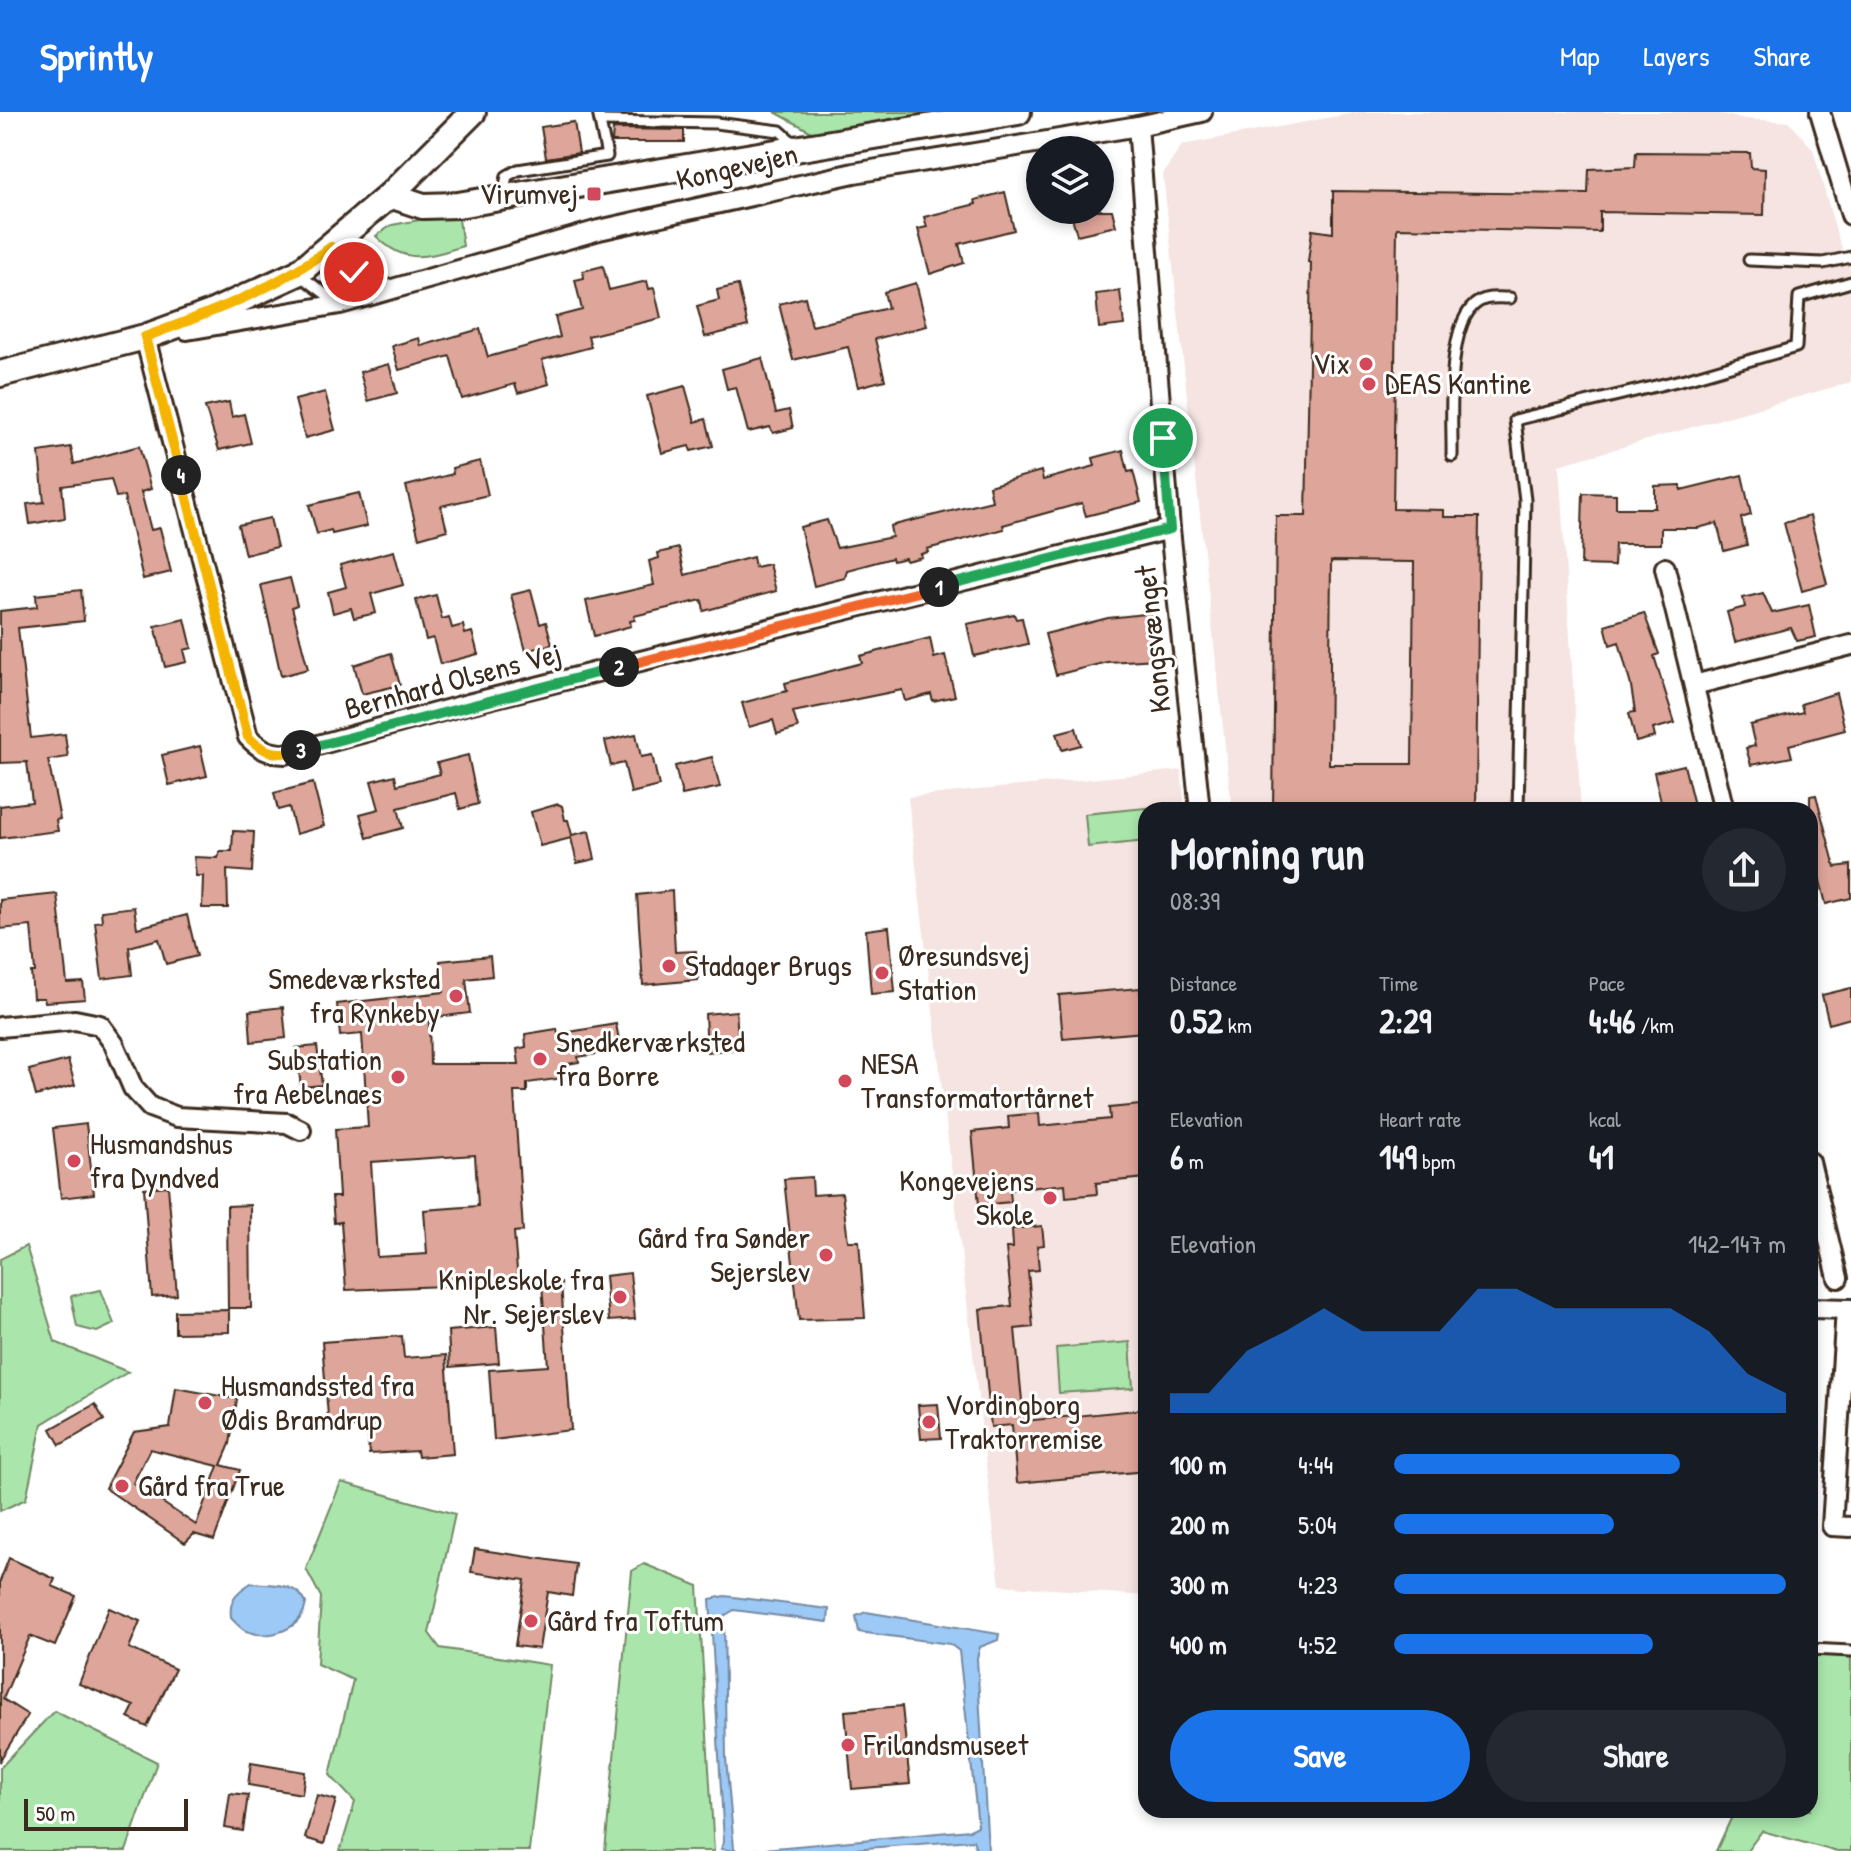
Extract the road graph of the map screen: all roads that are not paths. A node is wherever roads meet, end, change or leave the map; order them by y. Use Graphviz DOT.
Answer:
graph roads {
  1 [pos="473,112"];
  2 [pos="1018,112"];
  3 [pos="1202,112"];
  4 [pos="1820,112"];
  5 [pos="600,116"];
  6 [pos="1138,126"];
  7 [pos="799,148"];
  8 [pos="390,195"];
  9 [pos="502,197"];
  10 [pos="1851,215"];
  11 [pos="331,247"];
  12 [pos="1851,257"];
  13 [pos="1749,260"];
  14 [pos="298,273"];
  15 [pos="1851,282"];
  16 [pos="385,291"];
  17 [pos="1510,298"];
  18 [pos="340,304"];
  19 [pos="145,337"];
  20 [pos="0,374"];
  21 [pos="1452,456"];
  22 [pos="1170,529"];
  23 [pos="1665,568"];
  24 [pos="1851,645"];
  25 [pos="1694,685"];
  26 [pos="1199,802"];
  27 [pos="1518,802"];
  28 [pos="1722,802"];
  29 [pos="0,1027"];
  30 [pos="301,1130"];
  31 [pos="1818,1195"];
  32 [pos="1838,1278"];
  33 [pos="1818,1308"];
  34 [pos="1848,1309"];
  35 [pos="1851,1527"];
  36 [pos="1818,1649"];
  37 [pos="1851,1651"];
  1 -- 8 [label="main road, Kongevejen"];
  2 -- 7 [label="main road"];
  3 -- 6 [label="street, Kongevejen"];
  4 -- 10 [label="street"];
  5 -- 7 [label="lane"];
  5 -- 9 [label="lane"];
  6 -- 16 [label="street, Kongevejen"];
  6 -- 22 [label="street, Kongsvænget"];
  7 -- 9 [label="main road"];
  8 -- 9 [label="main road"];
  8 -- 11 [label="main road, Kongevejen"];
  11 -- 14 [label="main road, Kongevejen"];
  11 -- 16 [label="lane"];
  12 -- 13 [label="lane"];
  14 -- 18 [label="lane"];
  14 -- 19 [label="main road, Kongevejen"];
  15 -- 27 [label="lane"];
  16 -- 18 [label="street, Kongevejen"];
  17 -- 21 [label="lane"];
  18 -- 19 [label="street, Kongevejen"];
  19 -- 20 [label="main road, Kongevejen"];
  19 -- 22 [label="street, Bernhard Olsens Vej"];
  22 -- 26 [label="street, Kongsvænget"];
  23 -- 25 [label="street"];
  24 -- 25 [label="street"];
  25 -- 28 [label="street"];
  29 -- 30 [label="street"];
  31 -- 32 [label="street"];
  33 -- 34 [label="street"];
  34 -- 35 [label="street"];
  36 -- 37 [label="lane"];
}
